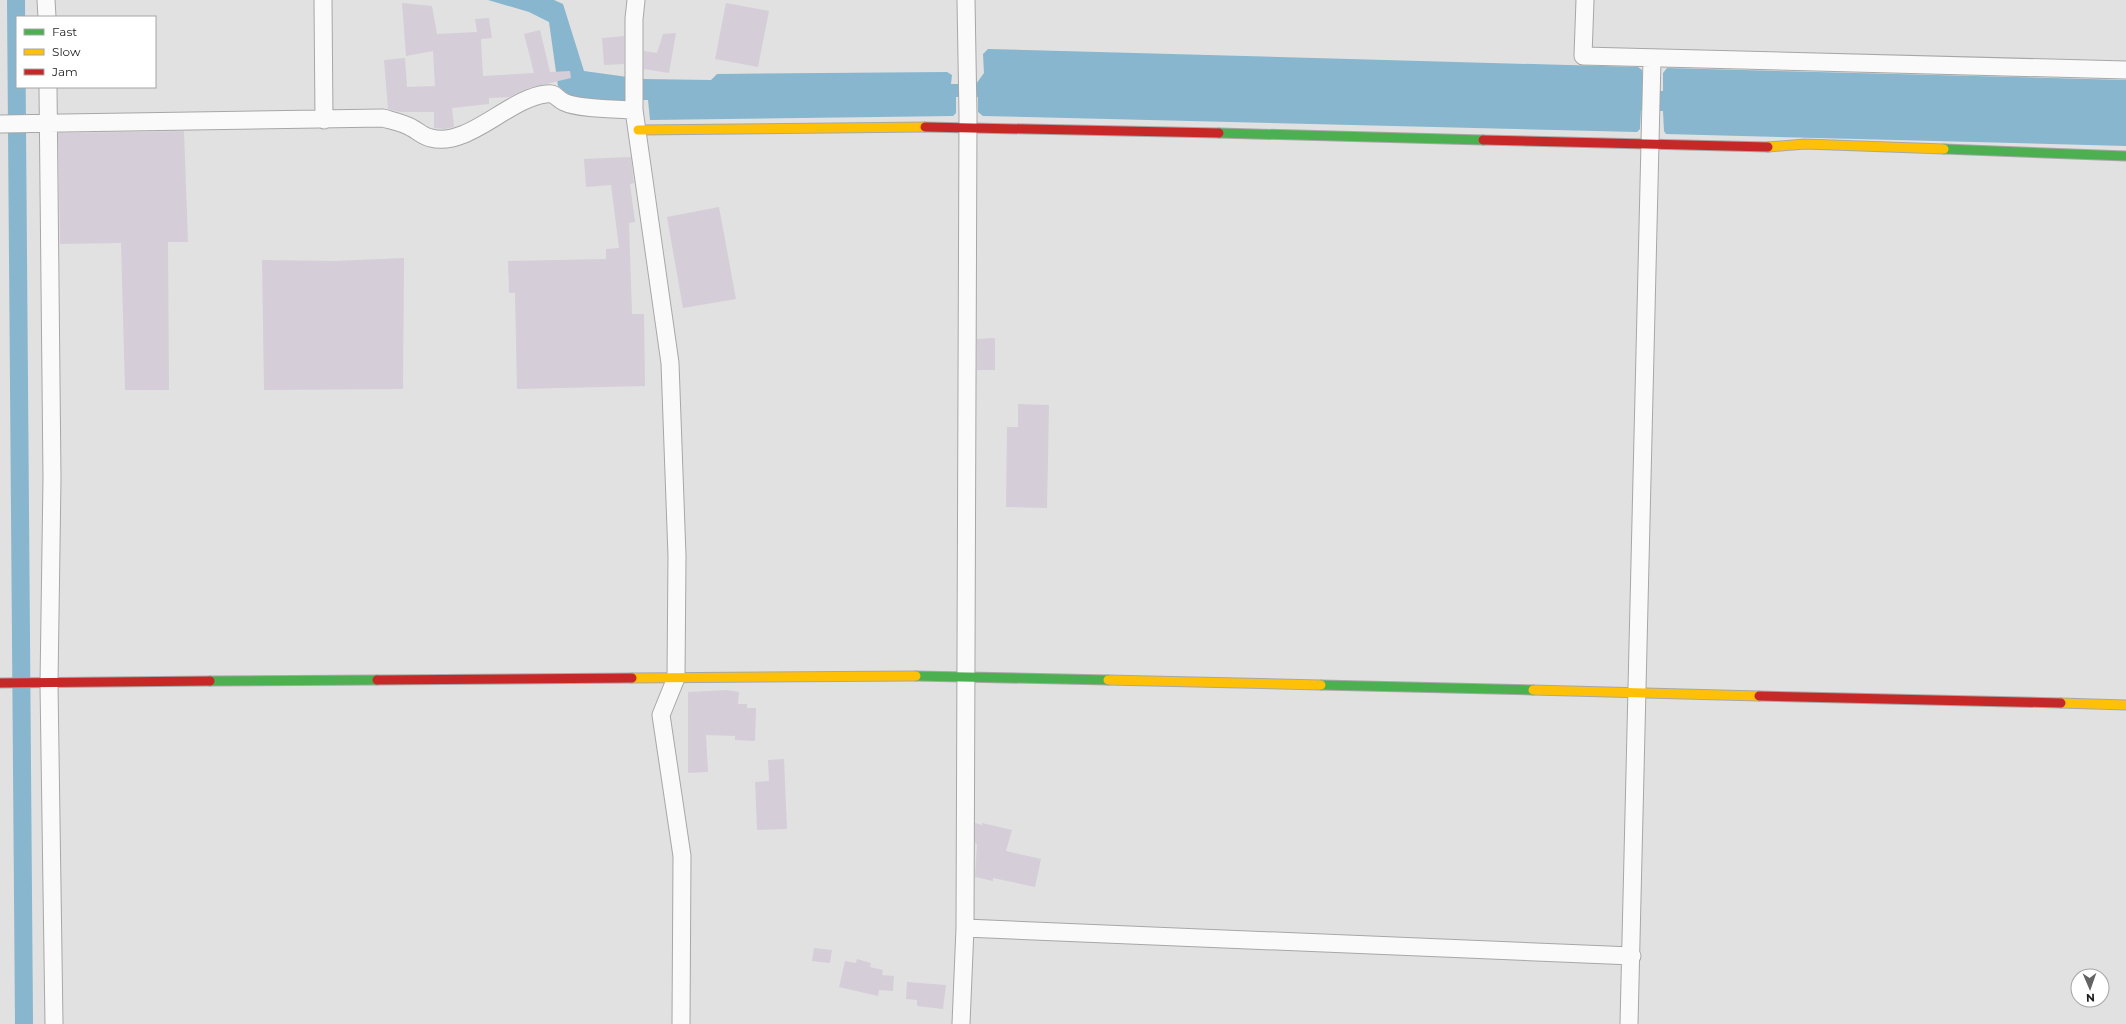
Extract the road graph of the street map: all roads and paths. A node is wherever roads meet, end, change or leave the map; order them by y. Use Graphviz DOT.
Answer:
graph roads {
  1 [pos="46,0"];
  2 [pos="323,0"];
  3 [pos="636,0"];
  4 [pos="966,0"];
  5 [pos="1585,0"];
  6 [pos="47,16"];
  7 [pos="1652,59"];
  8 [pos="2126,70"];
  9 [pos="48,88"];
  10 [pos="634,110"];
  11 [pos="324,120"];
  12 [pos="968,120"];
  13 [pos="0,124"];
  14 [pos="48,124"];
  15 [pos="638,130"];
  16 [pos="1650,138"];
  17 [pos="2126,156"];
  18 [pos="966,676"];
  19 [pos="676,678"];
  20 [pos="0,683"];
  21 [pos="49,684"];
  22 [pos="1636,692"];
  23 [pos="2126,705"];
  24 [pos="965,928"];
  25 [pos="1632,956"];
  26 [pos="54,1024"];
  27 [pos="681,1024"];
  28 [pos="961,1024"];
  29 [pos="1629,1024"];
  1 -- 6 [label="street"];
  2 -- 11 [label="street"];
  3 -- 10 [label="street"];
  4 -- 12 [label="street"];
  5 -- 7 [label="street"];
  7 -- 8 [label="street"];
  7 -- 16 [label="street"];
  9 -- 14 [label="street"];
  10 -- 11 [label="street"];
  10 -- 15 [label="street"];
  11 -- 14 [label="street"];
  12 -- 15 [label="street"];
  12 -- 16 [label="street"];
  12 -- 18 [label="street"];
  13 -- 14 [label="street"];
  14 -- 21 [label="street"];
  15 -- 19 [label="street"];
  16 -- 17 [label="street"];
  16 -- 22 [label="street"];
  18 -- 19 [label="street"];
  18 -- 22 [label="street"];
  18 -- 24 [label="street"];
  19 -- 21 [label="street"];
  19 -- 27 [label="street"];
  20 -- 21 [label="street"];
  21 -- 26 [label="street"];
  22 -- 23 [label="street"];
  22 -- 25 [label="street"];
  24 -- 25 [label="street"];
  24 -- 28 [label="street"];
  25 -- 29 [label="street"];
}
